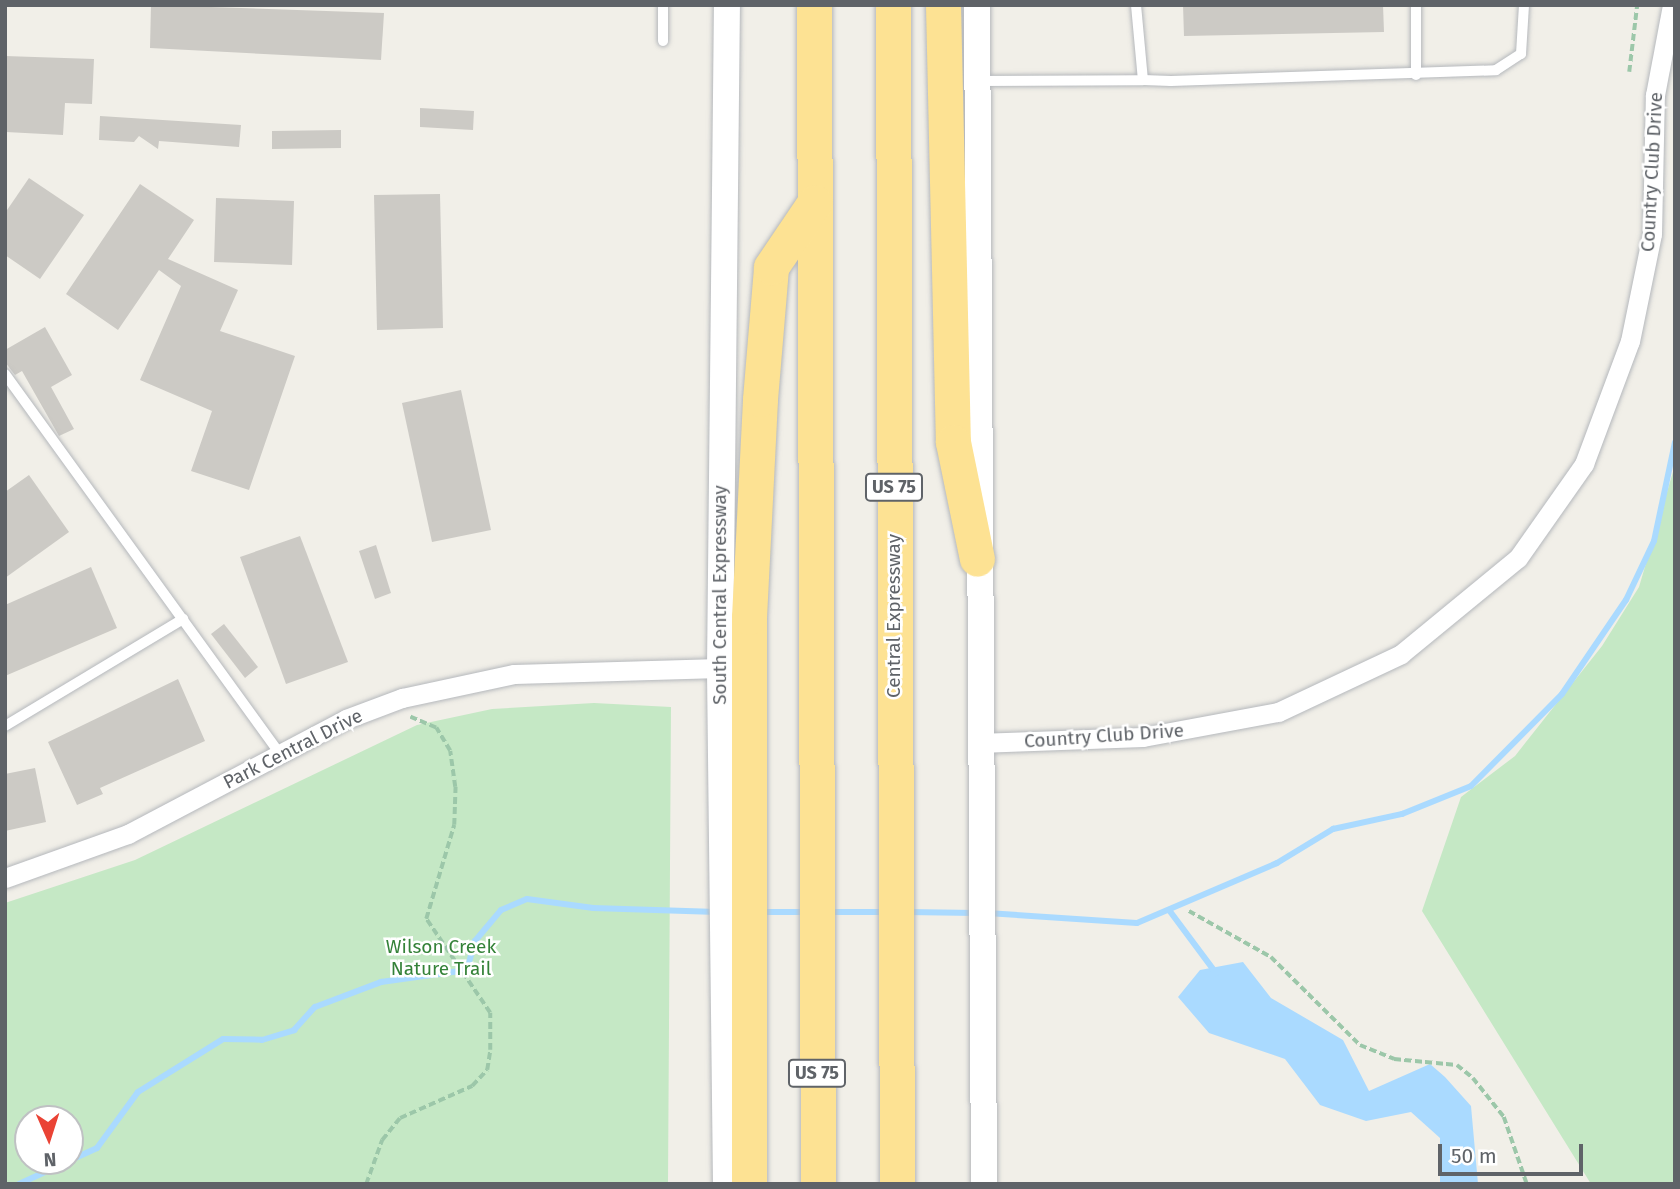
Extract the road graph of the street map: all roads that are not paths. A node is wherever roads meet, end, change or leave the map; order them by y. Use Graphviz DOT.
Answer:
graph roads {
  1 [pos="663,5"];
  2 [pos="727,5"];
  3 [pos="814,5"];
  4 [pos="893,5"];
  5 [pos="943,5"];
  6 [pos="977,5"];
  7 [pos="1136,5"];
  8 [pos="1416,5"];
  9 [pos="1524,5"];
  10 [pos="1672,5"];
  11 [pos="663,41"];
  12 [pos="1416,75"];
  13 [pos="977,80"];
  14 [pos="1143,80"];
  15 [pos="815,202"];
  16 [pos="5,374"];
  17 [pos="978,559"];
  18 [pos="183,619"];
  19 [pos="720,668"];
  20 [pos="5,726"];
  21 [pos="978,743"];
  22 [pos="279,753"];
  23 [pos="733,861"];
  24 [pos="5,878"];
  25 [pos="734,948"];
  26 [pos="726,1184"];
  27 [pos="749,1184"];
  28 [pos="818,1184"];
  29 [pos="897,1184"];
  30 [pos="984,1184"];
  1 -- 11 [label="lane"];
  2 -- 19 [label="main road, South Central Expressway"];
  3 -- 15 [label="highway, US 75"];
  4 -- 29 [label="highway, Central Expressway / US 75"];
  5 -- 17 [label="highway"];
  6 -- 13 [label="main road"];
  7 -- 14 [label="lane"];
  8 -- 12 [label="lane"];
  9 -- 12 [label="lane"];
  10 -- 21 [label="street, Country Club Drive"];
  12 -- 14 [label="lane"];
  13 -- 14 [label="lane"];
  13 -- 17 [label="main road"];
  15 -- 23 [label="highway"];
  15 -- 28 [label="highway, US 75"];
  16 -- 18 [label="lane"];
  17 -- 21 [label="main road"];
  18 -- 20 [label="lane"];
  18 -- 22 [label="lane"];
  19 -- 22 [label="street, Park Central Drive"];
  19 -- 23 [label="main road, South Central Expressway"];
  21 -- 30 [label="main road"];
  22 -- 24 [label="street, Park Central Drive"];
  23 -- 25 [label="highway"];
  25 -- 26 [label="main road"];
  25 -- 27 [label="highway"];
}
